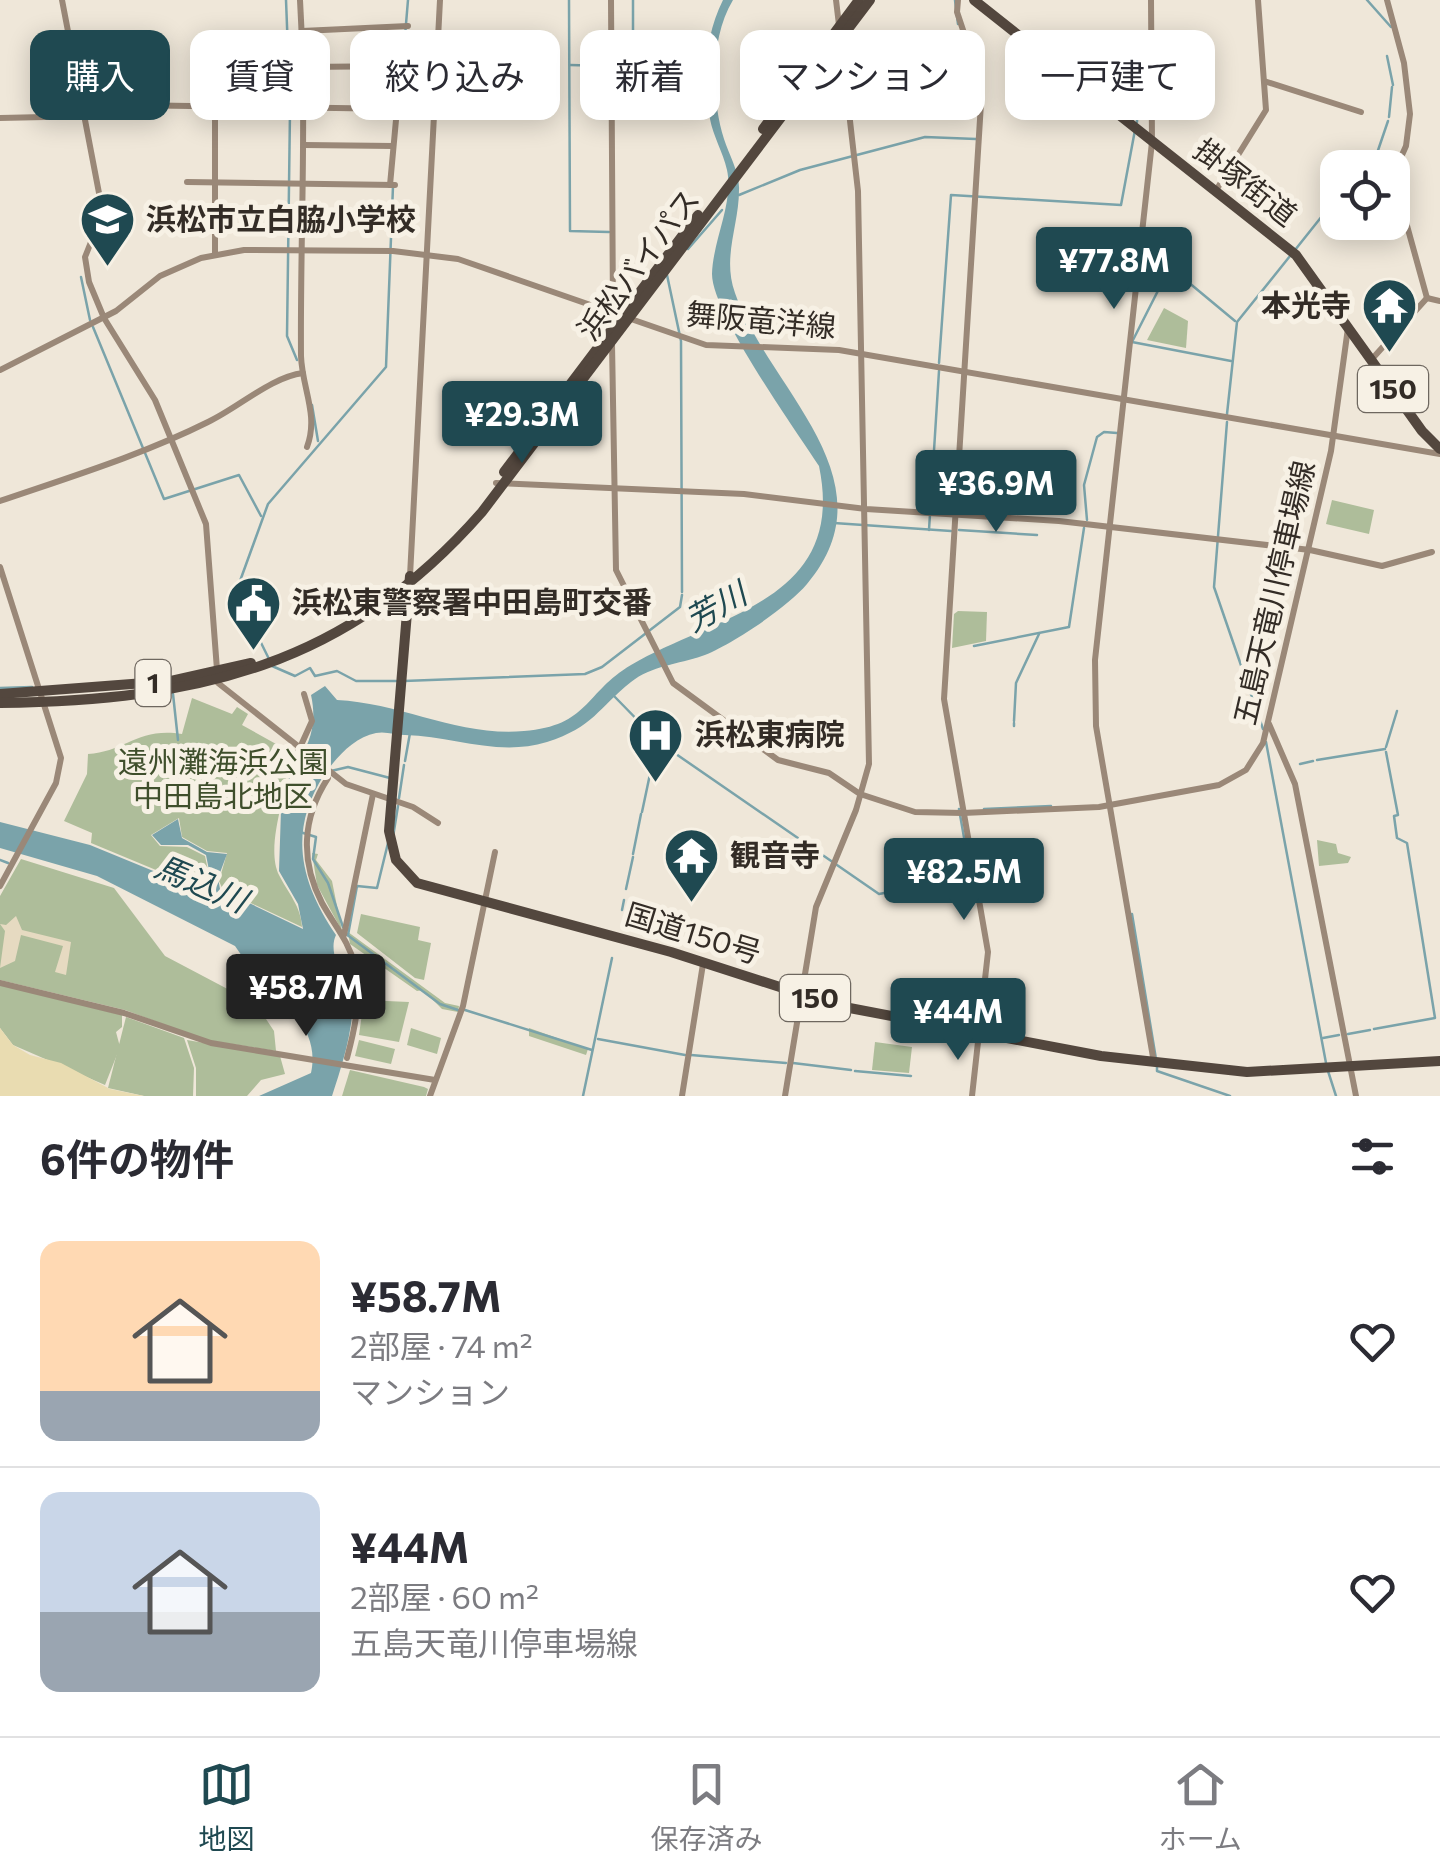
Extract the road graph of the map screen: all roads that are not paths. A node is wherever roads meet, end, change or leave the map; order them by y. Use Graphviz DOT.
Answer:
graph roads {
  1 [pos="62,0"];
  2 [pos="300,0"];
  3 [pos="441,0"];
  4 [pos="611,0"];
  5 [pos="836,0"];
  6 [pos="859,0"];
  7 [pos="870,0"];
  8 [pos="958,0"];
  9 [pos="974,0"];
  10 [pos="1151,0"];
  11 [pos="1258,0"];
  12 [pos="1387,0"];
  13 [pos="408,26"];
  14 [pos="68,30"];
  15 [pos="302,30"];
  16 [pos="323,30"];
  17 [pos="840,30"];
  18 [pos="841,30"];
  19 [pos="842,30"];
  20 [pos="1264,82"];
  21 [pos="330,108"];
  22 [pos="1361,112"];
  23 [pos="30,117"];
  24 [pos="0,118"];
  25 [pos="85,120"];
  26 [pos="217,120"];
  27 [pos="305,120"];
  28 [pos="775,120"];
  29 [pos="851,120"];
  30 [pos="1152,142"];
  31 [pos="304,145"];
  32 [pos="394,146"];
  33 [pos="187,182"];
  34 [pos="216,182"];
  35 [pos="303,184"];
  36 [pos="1214,192"];
  37 [pos="719,194"];
  38 [pos="302,250"];
  39 [pos="426,253"];
  40 [pos="215,254"];
  41 [pos="1426,298"];
  42 [pos="1440,301"];
  43 [pos="620,315"];
  44 [pos="104,318"];
  45 [pos="1349,326"];
  46 [pos="612,344"];
  47 [pos="864,355"];
  48 [pos="1372,360"];
  49 [pos="0,370"];
  50 [pos="964,372"];
  51 [pos="303,373"];
  52 [pos="1123,399"];
  53 [pos="1334,436"];
  54 [pos="170,438"];
  55 [pos="307,446"];
  56 [pos="1439,452"];
  57 [pos="500,483"];
  58 [pos="614,488"];
  59 [pos="0,501"];
  60 [pos="866,508"];
  61 [pos="956,514"];
  62 [pos="1108,526"];
  63 [pos="1310,550"];
  64 [pos="1432,552"];
  65 [pos="0,567"];
  66 [pos="0,576"];
  67 [pos="411,578"];
  68 [pos="216,676"];
  69 [pos="304,694"];
  70 [pos="42,695"];
  71 [pos="0,698"];
  72 [pos="1267,728"];
  73 [pos="299,751"];
  74 [pos="330,775"];
  75 [pos="373,794"];
  76 [pos="860,794"];
  77 [pos="392,800"];
  78 [pos="1110,806"];
  79 [pos="963,813"];
  80 [pos="438,824"];
  81 [pos="495,852"];
  82 [pos="0,886"];
  83 [pos="485,902"];
  84 [pos="344,936"];
  85 [pos="704,962"];
  86 [pos="0,983"];
  87 [pos="799,993"];
  88 [pos="980,1034"];
  89 [pos="349,1061"];
  90 [pos="1440,1061"];
  91 [pos="1154,1064"];
  92 [pos="1352,1067"];
  93 [pos="436,1080"];
  94 [pos="430,1096"];
  95 [pos="682,1096"];
  96 [pos="785,1096"];
  97 [pos="972,1096"];
  98 [pos="1356,1096"];
  1 -- 14 [label="street"];
  2 -- 15 [label="street"];
  3 -- 39 [label="street"];
  4 -- 43 [label="street"];
  5 -- 17 [label="street"];
  6 -- 18 [label="highway, 浜松バイパス / 1"];
  7 -- 19 [label="highway, 浜松バイパス / 1"];
  8 -- 50 [label="street"];
  9 -- 30 [label="highway, 掛塚街道 / 150"];
  10 -- 30 [label="street"];
  11 -- 20 [label="street"];
  12 -- 41 [label="street"];
  13 -- 16 [label="street"];
  20 -- 22 [label="street"];
  20 -- 36 [label="street"];
  21 -- 32 [label="street"];
  23 -- 24 [label="street"];
  25 -- 44 [label="street"];
  26 -- 34 [label="street"];
  27 -- 31 [label="street"];
  28 -- 37 [label="highway, 浜松バイパス / 1"];
  29 -- 47 [label="street"];
  30 -- 36 [label="highway, 掛塚街道 / 150"];
  30 -- 52 [label="street"];
  31 -- 32 [label="street"];
  31 -- 35 [label="street"];
  32 -- 35 [label="street"];
  33 -- 34 [label="street"];
  34 -- 35 [label="street"];
  34 -- 40 [label="street"];
  35 -- 38 [label="street"];
  36 -- 45 [label="highway, 掛塚街道 / 150"];
  37 -- 43 [label="highway, 浜松バイパス / 1"];
  37 -- 43 [label="highway, 浜松バイパス / 1"];
  38 -- 39 [label="street, 舞阪竜洋線"];
  38 -- 40 [label="street, 舞阪竜洋線"];
  38 -- 51 [label="street"];
  39 -- 43 [label="street, 舞阪竜洋線"];
  39 -- 67 [label="street"];
  40 -- 44 [label="street, 舞阪竜洋線"];
  41 -- 42 [label="street"];
  41 -- 48 [label="street"];
  43 -- 46 [label="highway, 浜松バイパス / 1"];
  43 -- 47 [label="street, 舞阪竜洋線"];
  43 -- 57 [label="highway, 浜松バイパス / 1"];
  44 -- 49 [label="street, 舞阪竜洋線"];
  44 -- 54 [label="street"];
  45 -- 48 [label="highway, 掛塚街道 / 150"];
  45 -- 53 [label="street, 五島天竜川停車場線"];
  46 -- 57 [label="highway, 浜松バイパス / 1"];
  46 -- 58 [label="street, 五島天竜川停車場線"];
  47 -- 50 [label="street, 舞阪竜洋線"];
  47 -- 60 [label="street"];
  48 -- 56 [label="highway, 掛塚街道 / 150"];
  50 -- 52 [label="street, 舞阪竜洋線"];
  50 -- 61 [label="street"];
  51 -- 54 [label="street"];
  51 -- 55 [label="street"];
  52 -- 53 [label="street, 舞阪竜洋線"];
  52 -- 62 [label="street"];
  53 -- 56 [label="street, 舞阪竜洋線"];
  53 -- 63 [label="street, 五島天竜川停車場線"];
  54 -- 59 [label="street"];
  54 -- 68 [label="street"];
  57 -- 58 [label="street"];
  57 -- 67 [label="highway, 浜松バイパス / 1"];
  58 -- 60 [label="street"];
  58 -- 76 [label="street, 五島天竜川停車場線"];
  60 -- 61 [label="street"];
  60 -- 76 [label="street"];
  61 -- 62 [label="street"];
  61 -- 79 [label="street"];
  62 -- 63 [label="street"];
  62 -- 78 [label="street"];
  63 -- 64 [label="street"];
  63 -- 72 [label="street, 五島天竜川停車場線"];
  65 -- 70 [label="street"];
  66 -- 70 [label="street"];
  67 -- 68 [label="highway, 浜松バイパス / 1"];
  67 -- 77 [label="highway, 国道150号 / 150"];
  68 -- 70 [label="highway, 浜松バイパス / 1"];
  68 -- 70 [label="highway, 浜松バイパス / 1"];
  68 -- 73 [label="street"];
  69 -- 73 [label="street"];
  70 -- 71 [label="highway, 浜松バイパス / 1"];
  70 -- 82 [label="street"];
  72 -- 78 [label="street, 五島天竜川停車場線"];
  72 -- 92 [label="street"];
  73 -- 74 [label="street"];
  74 -- 75 [label="street"];
  74 -- 84 [label="street"];
  75 -- 77 [label="street"];
  75 -- 84 [label="street"];
  76 -- 79 [label="street, 五島天竜川停車場線"];
  76 -- 87 [label="street"];
  77 -- 80 [label="street"];
  77 -- 83 [label="highway, 国道150号 / 150"];
  78 -- 79 [label="street, 五島天竜川停車場線"];
  78 -- 91 [label="street"];
  79 -- 88 [label="street"];
  81 -- 83 [label="street"];
  83 -- 85 [label="highway, 国道150号 / 150"];
  83 -- 93 [label="street"];
  84 -- 89 [label="street"];
  85 -- 87 [label="highway, 国道150号 / 150"];
  85 -- 95 [label="street"];
  86 -- 89 [label="street"];
  87 -- 88 [label="highway, 国道150号 / 150"];
  87 -- 96 [label="street"];
  88 -- 91 [label="highway, 国道150号 / 150"];
  88 -- 97 [label="street"];
  89 -- 93 [label="street"];
  90 -- 92 [label="highway, 国道150号 / 150"];
  91 -- 92 [label="highway, 国道150号 / 150"];
  92 -- 98 [label="street"];
  93 -- 94 [label="street"];
}
